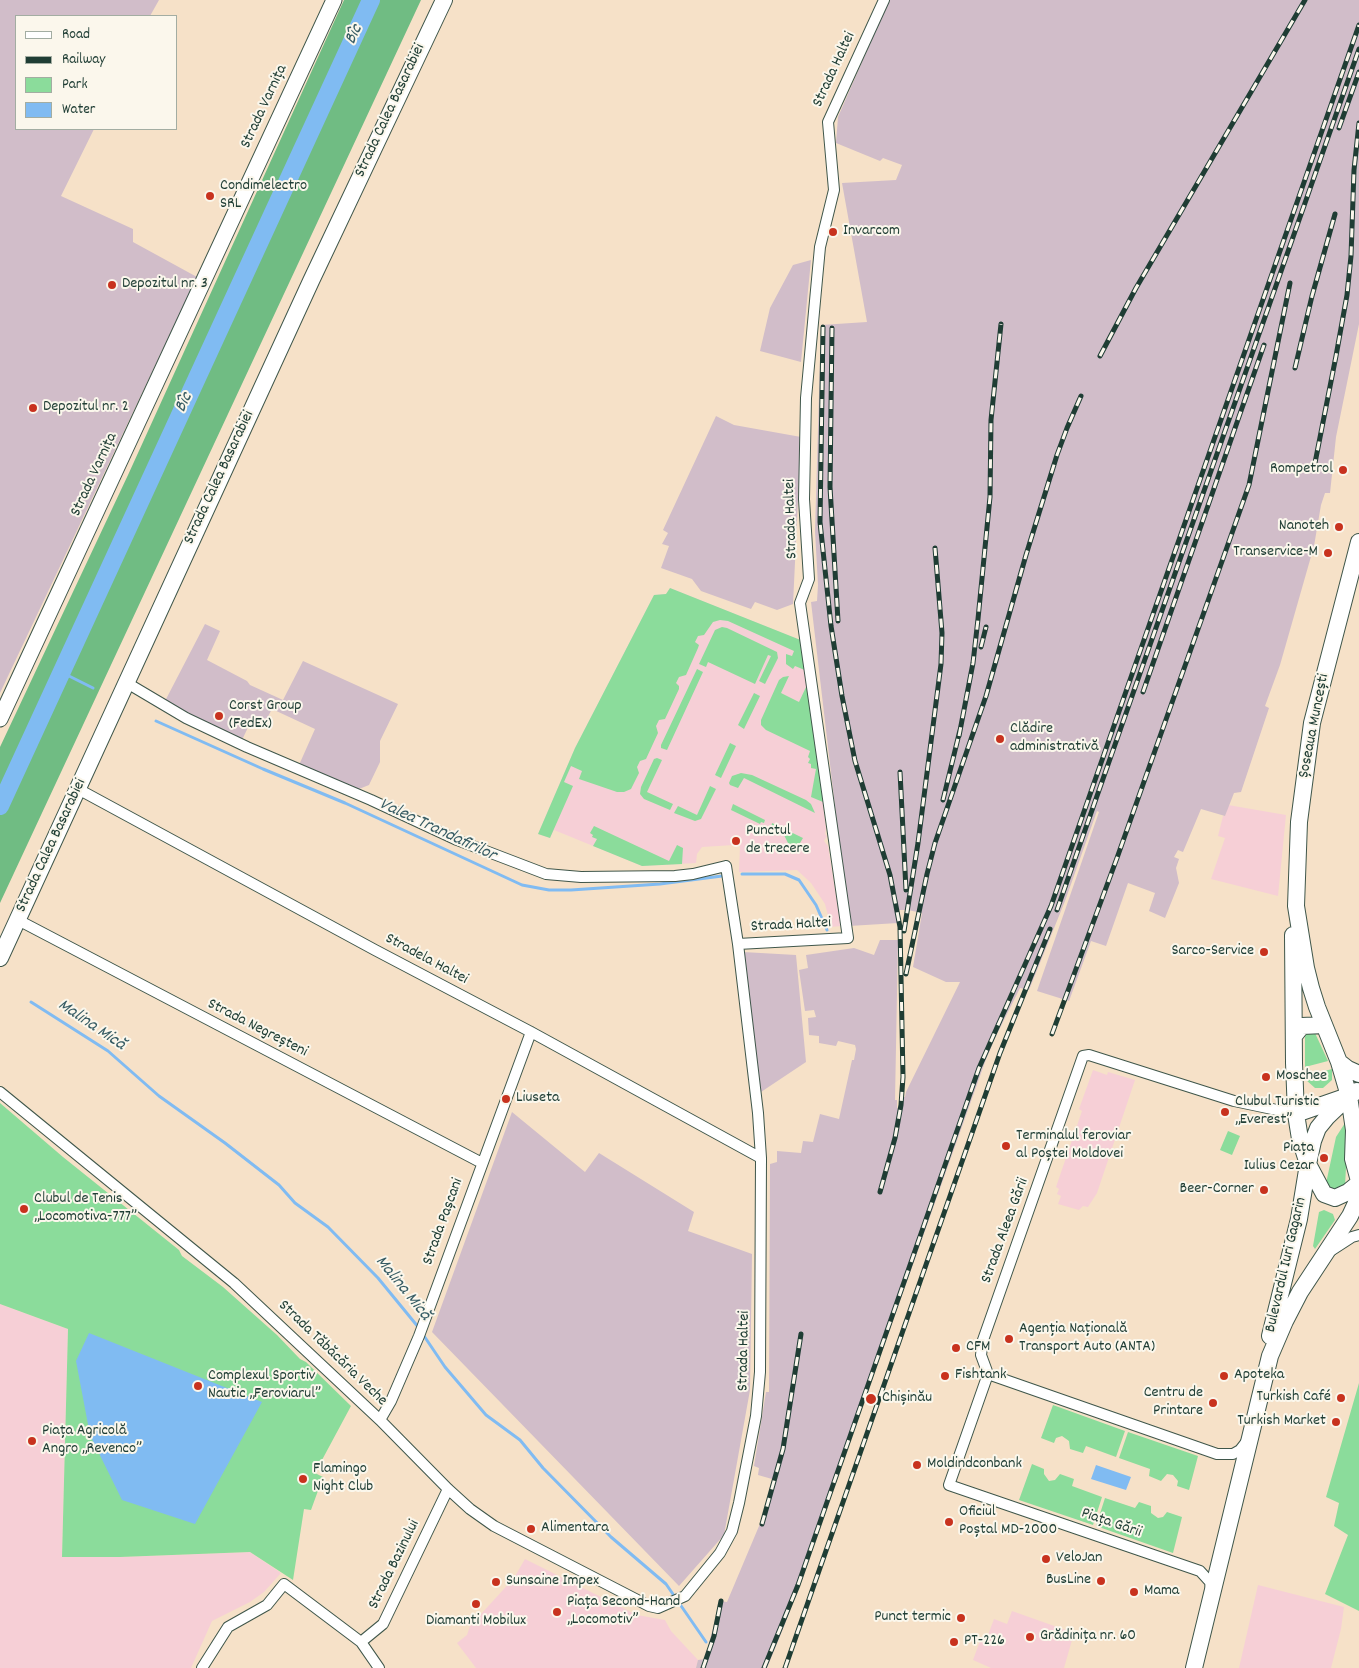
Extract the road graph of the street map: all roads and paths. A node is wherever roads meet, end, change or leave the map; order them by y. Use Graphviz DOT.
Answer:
graph roads {
  1 [pos="334,0"];
  2 [pos="444,0"];
  3 [pos="884,0"];
  4 [pos="1359,542"];
  5 [pos="127,683"];
  6 [pos="0,719"];
  7 [pos="78,789"];
  8 [pos="1296,913"];
  9 [pos="18,920"];
  10 [pos="738,944"];
  11 [pos="0,958"];
  12 [pos="1324,1025"];
  13 [pos="531,1032"];
  14 [pos="1294,1036"];
  15 [pos="1339,1062"];
  16 [pos="1359,1074"];
  17 [pos="0,1092"];
  18 [pos="1354,1093"];
  19 [pos="1296,1114"];
  20 [pos="761,1158"];
  21 [pos="482,1163"];
  22 [pos="1308,1164"];
  23 [pos="1359,1182"];
  24 [pos="1359,1187"];
  25 [pos="1359,1235"];
  26 [pos="1324,1256"];
  27 [pos="1270,1356"];
  28 [pos="988,1374"];
  29 [pos="380,1420"];
  30 [pos="1252,1431"];
  31 [pos="448,1489"];
  32 [pos="1210,1604"];
  33 [pos="664,1606"];
  34 [pos="361,1642"];
  35 [pos="202,1668"];
  36 [pos="379,1668"];
  37 [pos="1194,1668"];
  1 -- 6 [label="street, Strada Varnița"];
  2 -- 5 [label="main road, Strada Calea Basarabiei"];
  3 -- 10 [label="street, Strada Haltei"];
  4 -- 8 [label="main road, Șoseaua Muncești"];
  5 -- 7 [label="main road, Strada Calea Basarabiei"];
  5 -- 10 [label="street, Strada Haltei"];
  7 -- 9 [label="main road, Strada Calea Basarabiei"];
  7 -- 13 [label="street, Stradela Haltei"];
  8 -- 12 [label="main road, Șoseaua Muncești"];
  8 -- 14 [label="main road, Șoseaua Muncești"];
  9 -- 11 [label="main road, Strada Calea Basarabiei"];
  9 -- 21 [label="street, Strada Negreșteni"];
  10 -- 20 [label="street, Strada Haltei"];
  12 -- 14 [label="main road"];
  12 -- 15 [label="main road, Șoseaua Muncești"];
  13 -- 20 [label="street, Stradela Haltei"];
  13 -- 21 [label="street, Strada Pașcani"];
  14 -- 19 [label="main road, Șoseaua Muncești"];
  15 -- 16 [label="main road"];
  15 -- 18 [label="main road, Șoseaua Muncești"];
  17 -- 29 [label="street, Strada Tăbăcăria Veche"];
  18 -- 19 [label="main road"];
  18 -- 22 [label="main road, Bulevardul Iuri Gagarin"];
  18 -- 23 [label="main road"];
  19 -- 22 [label="main road, Șoseaua Muncești"];
  19 -- 28 [label="street, Strada Aleea Gării"];
  20 -- 33 [label="street, Strada Haltei"];
  21 -- 29 [label="street, Strada Pașcani"];
  22 -- 23 [label="main road, Șoseaua Muncești"];
  22 -- 27 [label="main road, Bulevardul Iuri Gagarin"];
  24 -- 26 [label="main road, Bulevardul Iuri Gagarin"];
  25 -- 26 [label="street"];
  26 -- 27 [label="main road, Bulevardul Iuri Gagarin"];
  27 -- 30 [label="main road, Bulevardul Iuri Gagarin"];
  28 -- 30 [label="street"];
  28 -- 32 [label="street, Piața Gării"];
  29 -- 31 [label="street, Strada Tăbăcăria Veche"];
  30 -- 32 [label="main road, Bulevardul Iuri Gagarin"];
  31 -- 33 [label="street, Strada Tăbăcăria Veche"];
  31 -- 34 [label="street, Strada Bazinului"];
  32 -- 37 [label="main road, Bulevardul Iuri Gagarin"];
  34 -- 35 [label="street"];
  34 -- 36 [label="street"];
}
